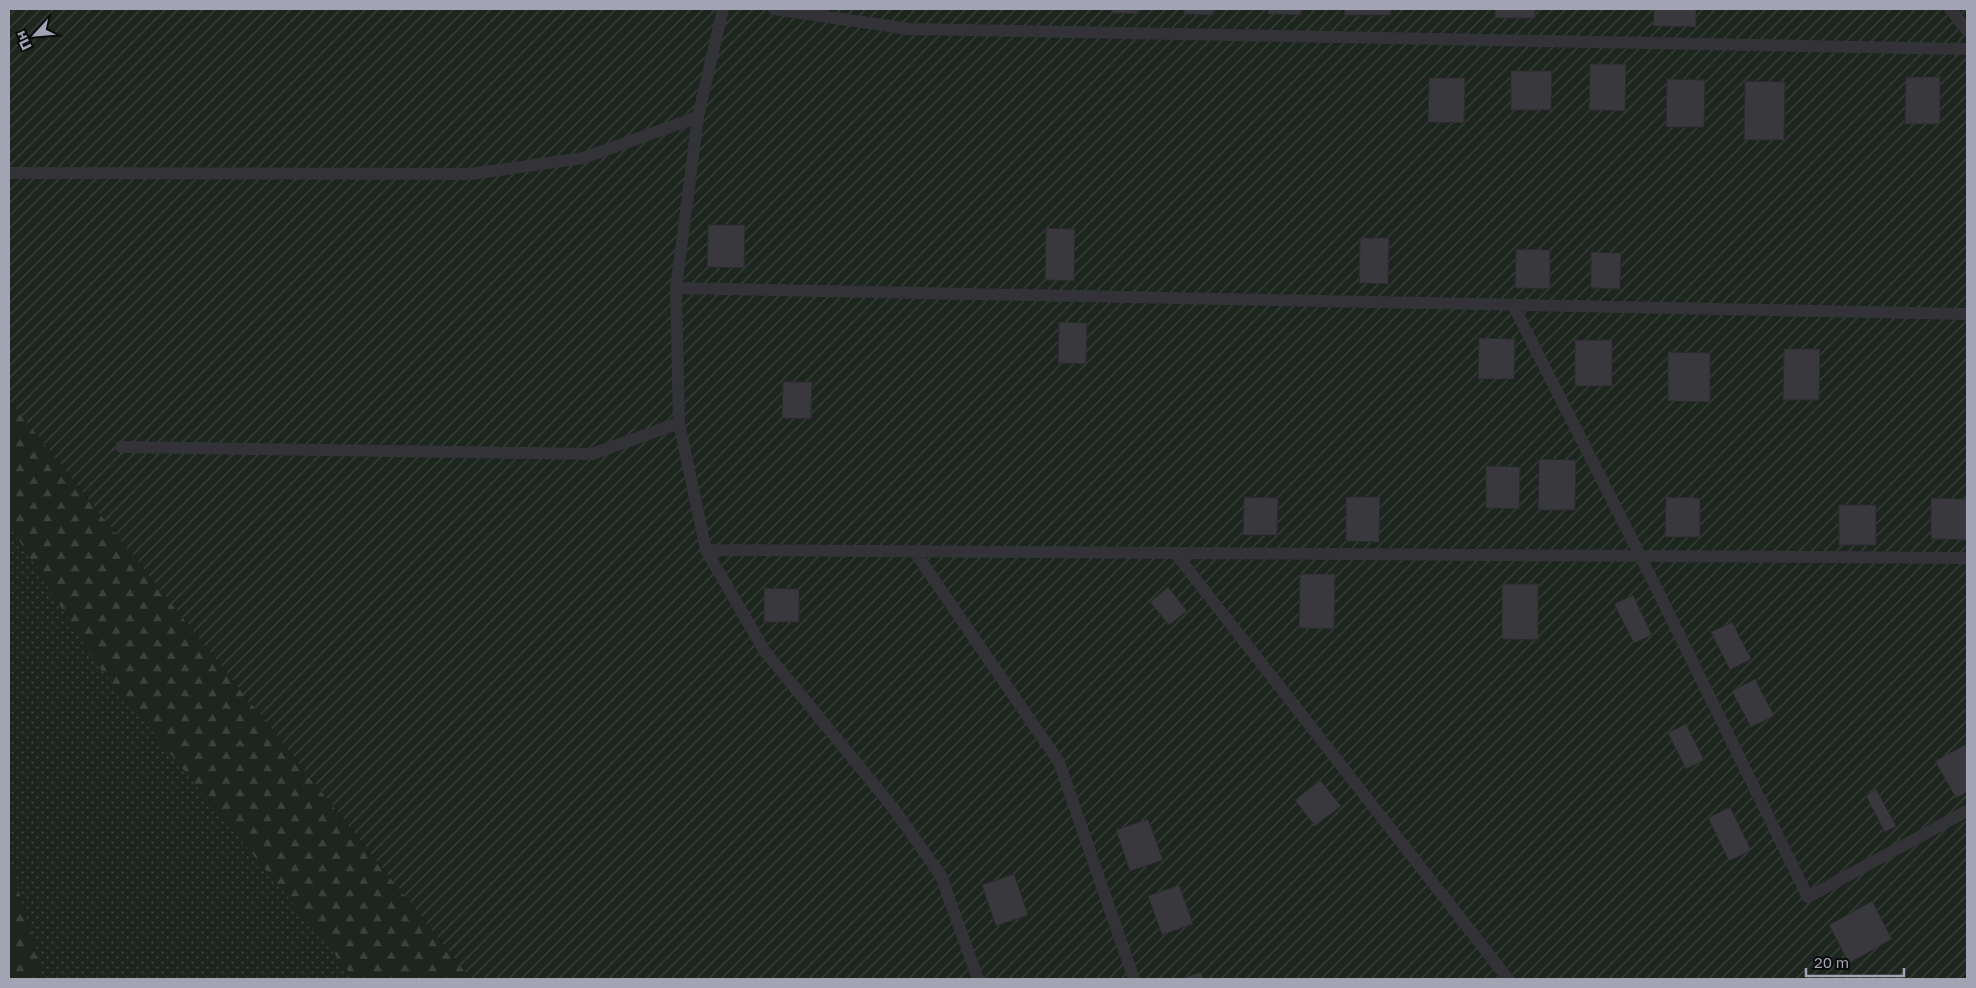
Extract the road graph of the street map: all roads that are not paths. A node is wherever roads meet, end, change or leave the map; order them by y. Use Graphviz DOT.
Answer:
graph roads {
  1 [pos="723,9"];
  2 [pos="774,9"];
  3 [pos="1950,9"];
  4 [pos="1967,30"];
  5 [pos="1967,48"];
  6 [pos="698,117"];
  7 [pos="9,173"];
  8 [pos="676,288"];
  9 [pos="1513,305"];
  10 [pos="1967,314"];
  11 [pos="679,423"];
  12 [pos="120,447"];
  13 [pos="706,550"];
  14 [pos="915,552"];
  15 [pos="1176,554"];
  16 [pos="1641,557"];
  17 [pos="1967,558"];
  18 [pos="1967,811"];
  19 [pos="978,979"];
  20 [pos="1134,979"];
  21 [pos="1508,979"];
  1 -- 6 [label="lane"];
  2 -- 5 [label="lane"];
  3 -- 4 [label="lane"];
  6 -- 7 [label="lane"];
  6 -- 8 [label="lane"];
  8 -- 9 [label="lane"];
  8 -- 11 [label="lane"];
  9 -- 10 [label="lane"];
  9 -- 16 [label="lane"];
  11 -- 12 [label="lane"];
  11 -- 13 [label="lane"];
  13 -- 14 [label="lane"];
  13 -- 19 [label="lane"];
  14 -- 15 [label="lane"];
  14 -- 20 [label="lane"];
  15 -- 16 [label="lane"];
  15 -- 21 [label="lane"];
  16 -- 17 [label="lane"];
  16 -- 18 [label="lane"];
}
